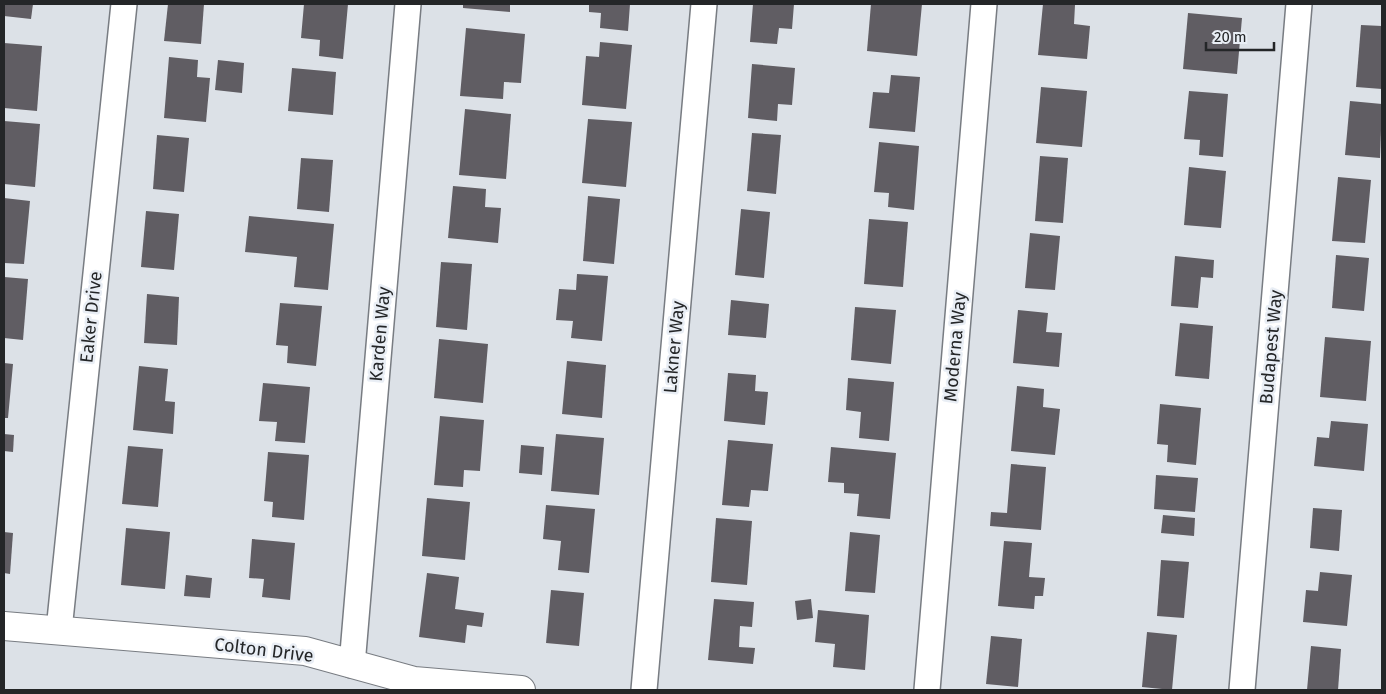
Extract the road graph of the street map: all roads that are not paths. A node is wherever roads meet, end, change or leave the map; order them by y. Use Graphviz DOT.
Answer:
graph roads {
  1 [pos="124,4"];
  2 [pos="408,4"];
  3 [pos="704,4"];
  4 [pos="984,4"];
  5 [pos="1299,4"];
  6 [pos="4,626"];
  7 [pos="59,630"];
  8 [pos="352,665"];
  9 [pos="521,690"];
  10 [pos="644,690"];
  11 [pos="927,690"];
  12 [pos="1242,690"];
  1 -- 7 [label="street, Eaker Drive"];
  2 -- 8 [label="street, Karden Way"];
  3 -- 10 [label="street, Lakner Way"];
  4 -- 11 [label="street, Moderna Way"];
  5 -- 12 [label="street, Budapest Way"];
  6 -- 7 [label="street, Colton Drive"];
  7 -- 8 [label="street, Colton Drive"];
  8 -- 9 [label="street, Colton Drive"];
}
